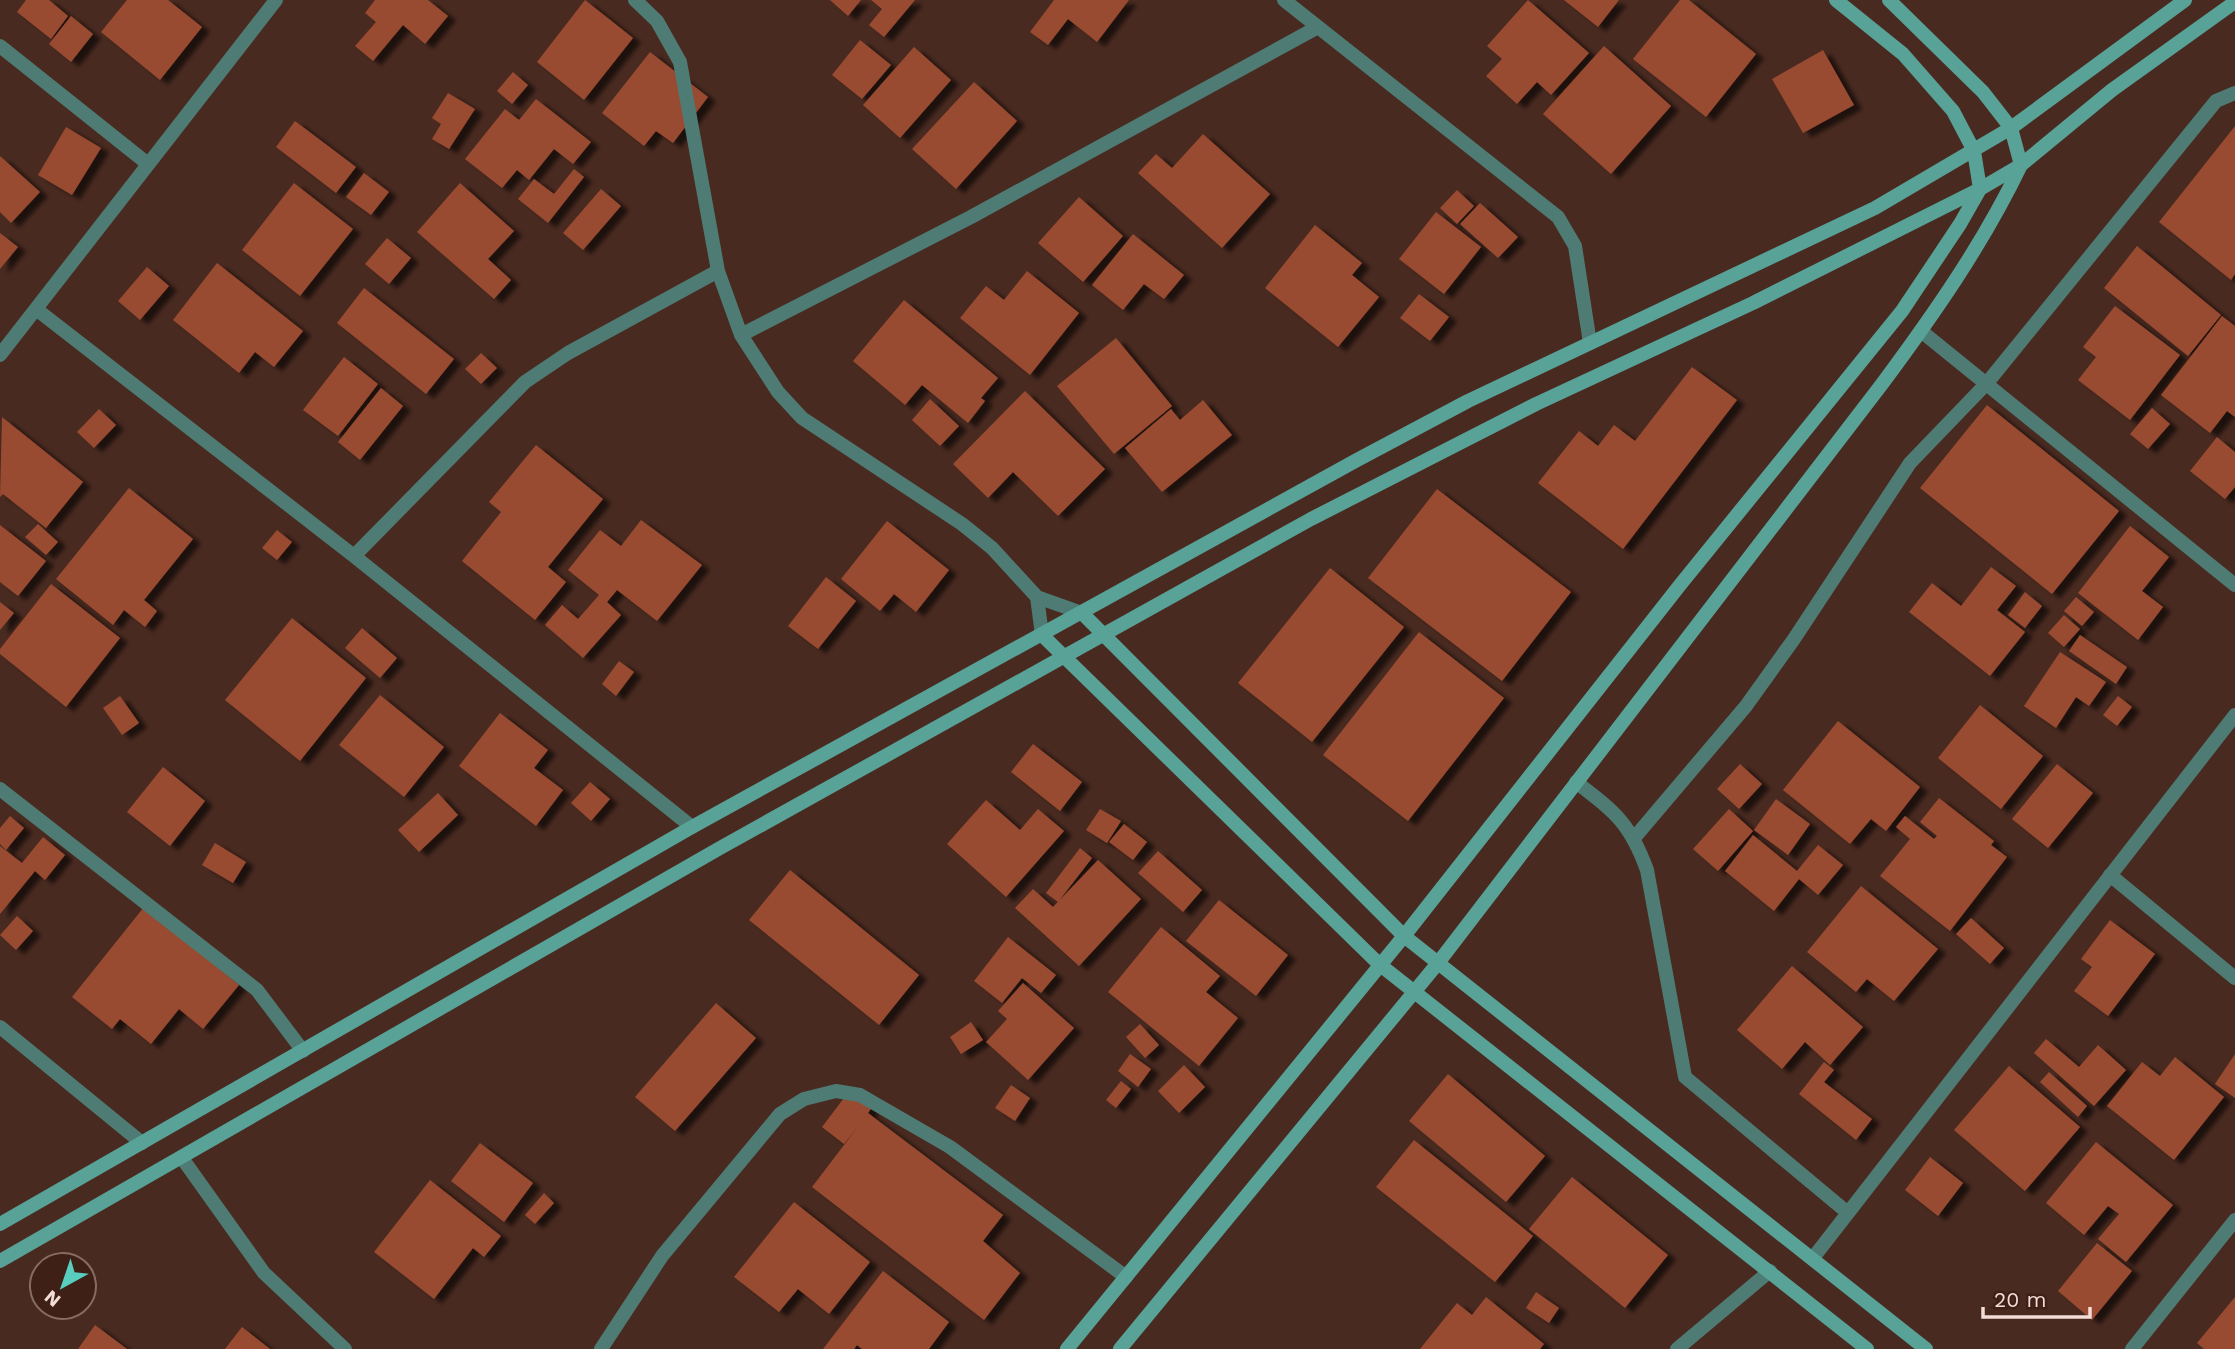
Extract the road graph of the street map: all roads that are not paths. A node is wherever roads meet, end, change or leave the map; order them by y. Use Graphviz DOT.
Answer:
graph roads {
  1 [pos="276,0"];
  2 [pos="635,0"];
  3 [pos="1284,0"];
  4 [pos="1836,0"];
  5 [pos="1889,0"];
  6 [pos="2185,0"];
  7 [pos="2235,2"];
  8 [pos="1318,27"];
  9 [pos="0,46"];
  10 [pos="2235,93"];
  11 [pos="2011,128"];
  12 [pos="1975,151"];
  13 [pos="149,164"];
  14 [pos="2021,165"];
  15 [pos="1980,189"];
  16 [pos="718,271"];
  17 [pos="36,309"];
  18 [pos="1922,331"];
  19 [pos="741,335"];
  20 [pos="1590,343"];
  21 [pos="0,355"];
  22 [pos="1987,383"];
  23 [pos="354,556"];
  24 [pos="2235,585"];
  25 [pos="1037,597"];
  26 [pos="1082,612"];
  27 [pos="1042,635"];
  28 [pos="1105,636"];
  29 [pos="1066,658"];
  30 [pos="2235,715"];
  31 [pos="1576,782"];
  32 [pos="0,789"];
  33 [pos="692,827"];
  34 [pos="1635,837"];
  35 [pos="2110,875"];
  36 [pos="1404,936"];
  37 [pos="1438,962"];
  38 [pos="1379,964"];
  39 [pos="2235,978"];
  40 [pos="1413,991"];
  41 [pos="0,1027"];
  42 [pos="303,1051"];
  43 [pos="142,1143"];
  44 [pos="182,1158"];
  45 [pos="1848,1213"];
  46 [pos="2235,1220"];
  47 [pos="0,1224"];
  48 [pos="1813,1258"];
  49 [pos="0,1261"];
  50 [pos="1770,1271"];
  51 [pos="1126,1277"];
  52 [pos="345,1349"];
  53 [pos="601,1349"];
  54 [pos="1067,1349"];
  55 [pos="1120,1349"];
  56 [pos="1677,1349"];
  57 [pos="1867,1349"];
  58 [pos="1926,1349"];
  59 [pos="2132,1349"];
  1 -- 13 [label="street"];
  2 -- 16 [label="street"];
  3 -- 8 [label="street"];
  4 -- 12 [label="street"];
  5 -- 11 [label="street"];
  6 -- 11 [label="street"];
  7 -- 14 [label="street"];
  8 -- 19 [label="street"];
  8 -- 20 [label="street"];
  9 -- 13 [label="street"];
  10 -- 22 [label="street"];
  11 -- 12 [label="street"];
  11 -- 14 [label="street"];
  12 -- 15 [label="street"];
  12 -- 20 [label="street"];
  13 -- 17 [label="street"];
  14 -- 15 [label="street"];
  14 -- 18 [label="street"];
  15 -- 28 [label="street"];
  15 -- 36 [label="street"];
  16 -- 19 [label="street"];
  16 -- 23 [label="street"];
  17 -- 21 [label="street"];
  17 -- 23 [label="street"];
  18 -- 22 [label="street"];
  18 -- 31 [label="street"];
  19 -- 25 [label="street"];
  20 -- 26 [label="street"];
  22 -- 24 [label="street"];
  22 -- 34 [label="street"];
  23 -- 33 [label="street"];
  25 -- 26 [label="street"];
  25 -- 27 [label="street"];
  26 -- 27 [label="street"];
  26 -- 28 [label="street"];
  27 -- 29 [label="street"];
  27 -- 33 [label="street"];
  28 -- 29 [label="street"];
  28 -- 36 [label="street"];
  29 -- 38 [label="street"];
  29 -- 44 [label="street"];
  30 -- 35 [label="street"];
  31 -- 34 [label="street"];
  31 -- 37 [label="street"];
  32 -- 42 [label="street"];
  33 -- 42 [label="street"];
  34 -- 45 [label="street"];
  35 -- 39 [label="street"];
  35 -- 45 [label="street"];
  36 -- 37 [label="street"];
  36 -- 38 [label="street"];
  37 -- 40 [label="street"];
  37 -- 48 [label="street"];
  38 -- 40 [label="street"];
  38 -- 51 [label="street"];
  40 -- 50 [label="street"];
  40 -- 55 [label="street"];
  41 -- 43 [label="street"];
  42 -- 43 [label="street"];
  43 -- 47 [label="street"];
  44 -- 49 [label="street"];
  44 -- 52 [label="street"];
  45 -- 48 [label="street"];
  46 -- 59 [label="street"];
  48 -- 58 [label="street"];
  50 -- 56 [label="street"];
  50 -- 57 [label="street"];
  51 -- 53 [label="street"];
  51 -- 54 [label="street"];
}
